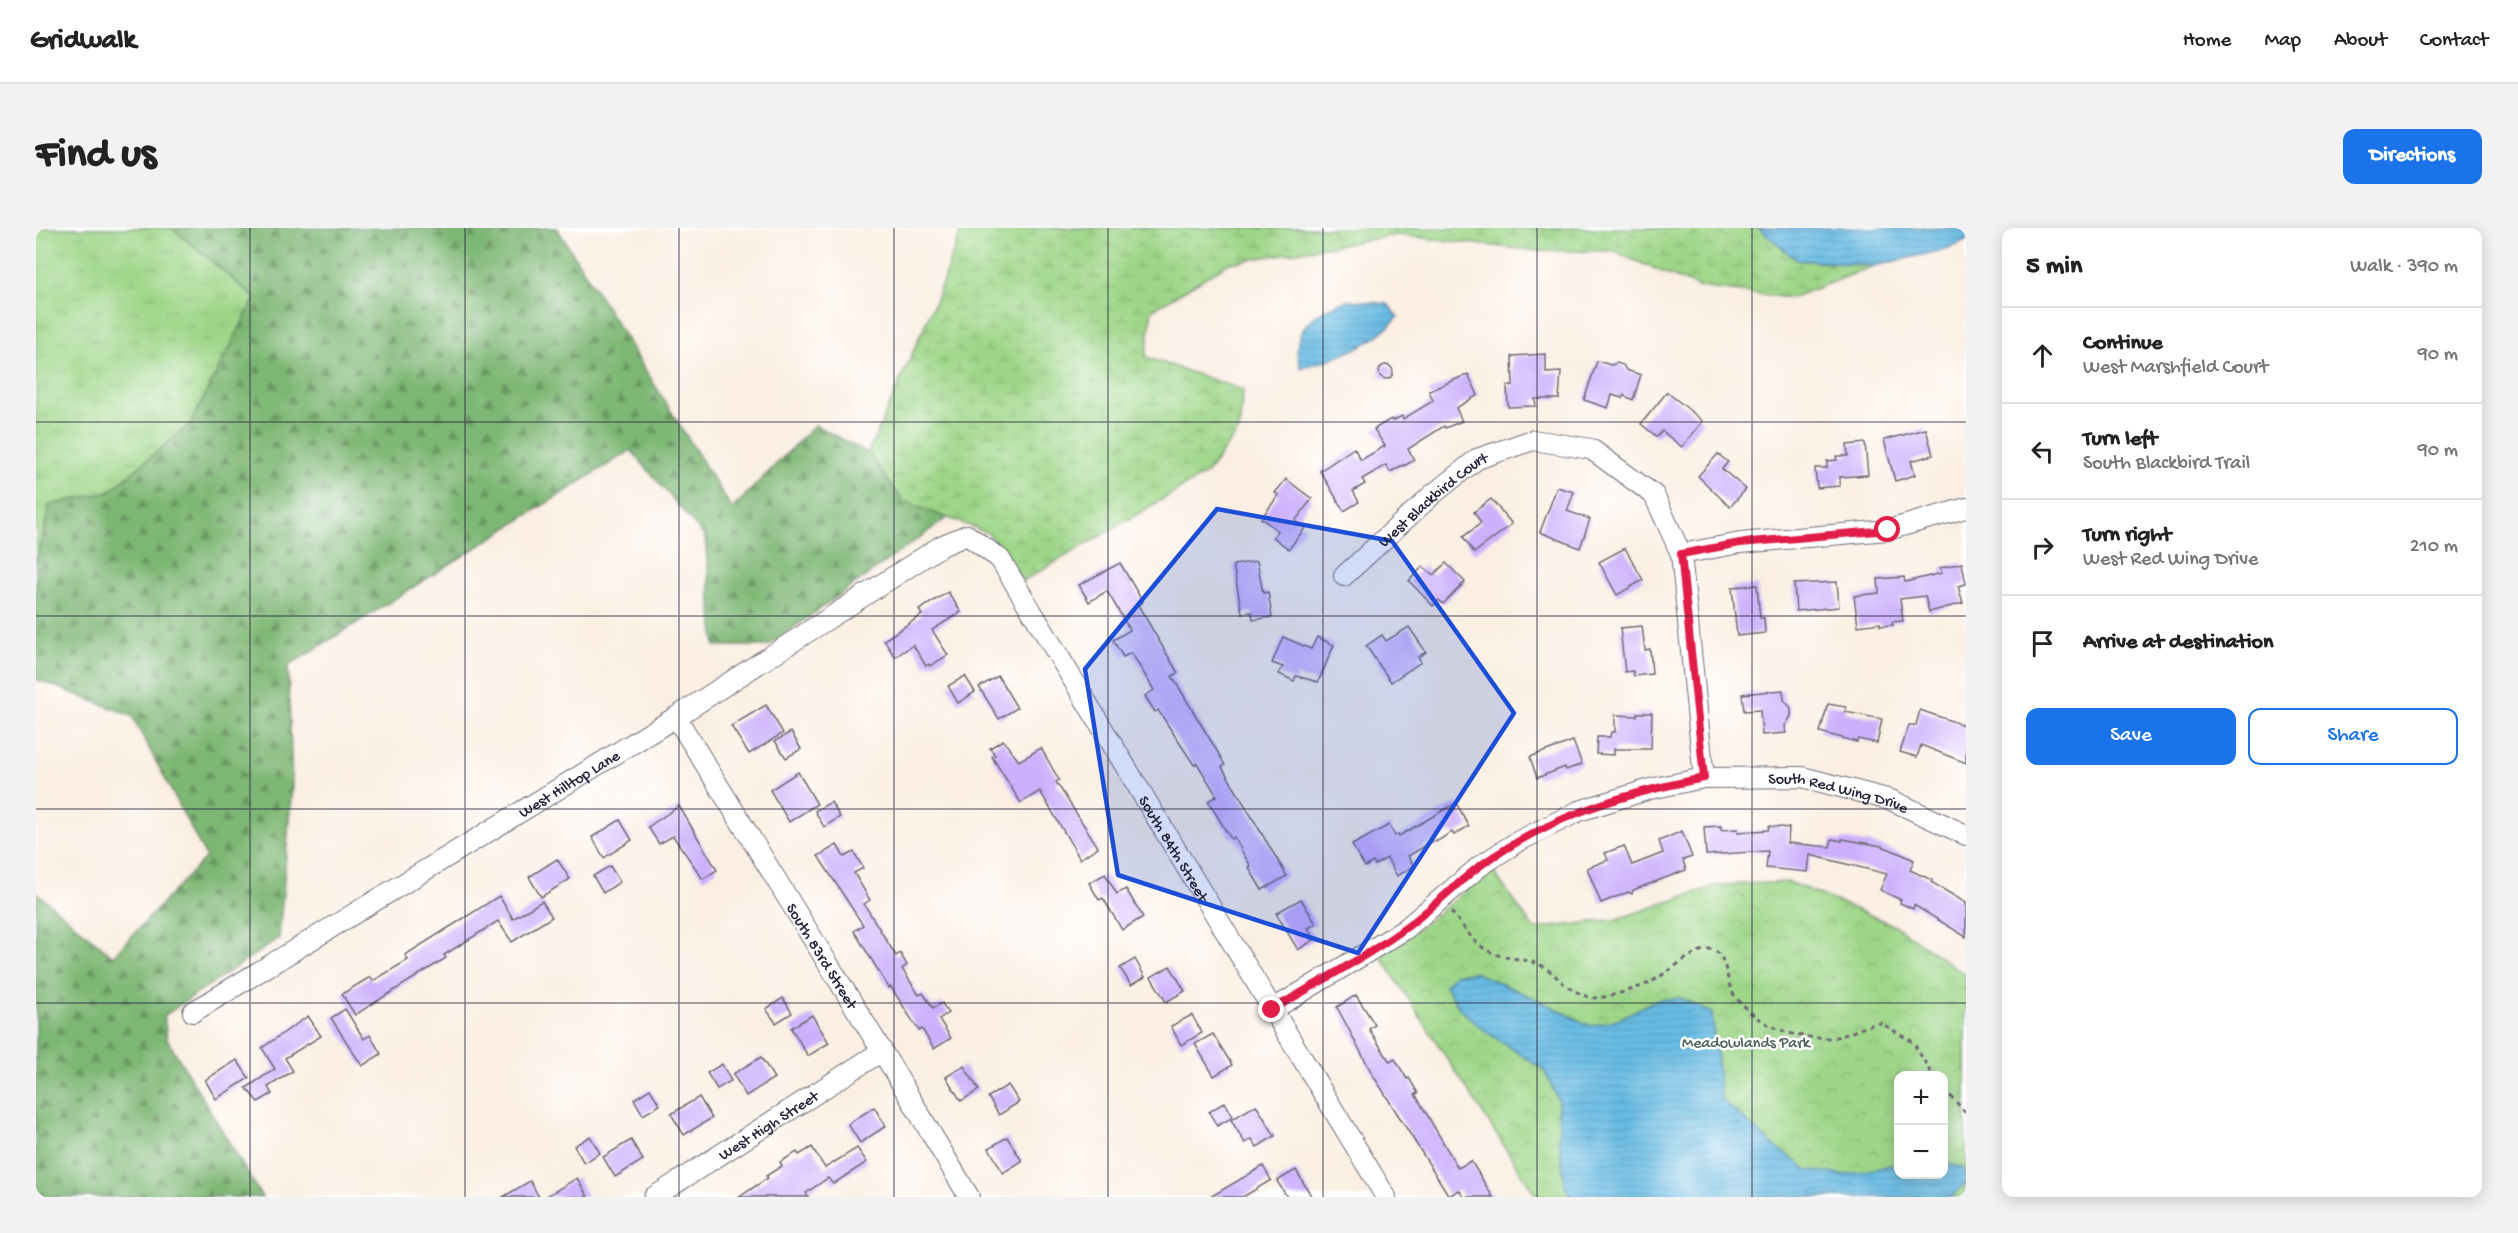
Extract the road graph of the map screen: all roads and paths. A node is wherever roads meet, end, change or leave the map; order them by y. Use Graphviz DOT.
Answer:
graph roads {
  1 [pos="1966,508"];
  2 [pos="941,546"];
  3 [pos="1681,554"];
  4 [pos="1344,576"];
  5 [pos="676,717"];
  6 [pos="1704,778"];
  7 [pos="1966,835"];
  8 [pos="1439,900"];
  9 [pos="1272,1010"];
  10 [pos="193,1012"];
  11 [pos="882,1051"];
  12 [pos="1929,1071"];
  13 [pos="1948,1093"];
  14 [pos="1966,1113"];
  15 [pos="654,1197"];
  16 [pos="969,1197"];
  17 [pos="1386,1197"];
  1 -- 3 [label="street"];
  2 -- 5 [label="street, West Hilltop Lane"];
  2 -- 9 [label="street, South 84th Street"];
  3 -- 4 [label="street, West Blackbird Court"];
  3 -- 6 [label="street"];
  5 -- 10 [label="street, West Hilltop Lane"];
  5 -- 11 [label="street, South 83rd Street"];
  6 -- 7 [label="street, South Red Wing Drive"];
  6 -- 8 [label="street, South Red Wing Drive"];
  8 -- 9 [label="street, South Red Wing Drive"];
  8 -- 12 [label="path"];
  9 -- 17 [label="street, South 84th Street"];
  11 -- 15 [label="street, West High Street"];
  11 -- 16 [label="street, South 83rd Street"];
  13 -- 14 [label="path"];
}
